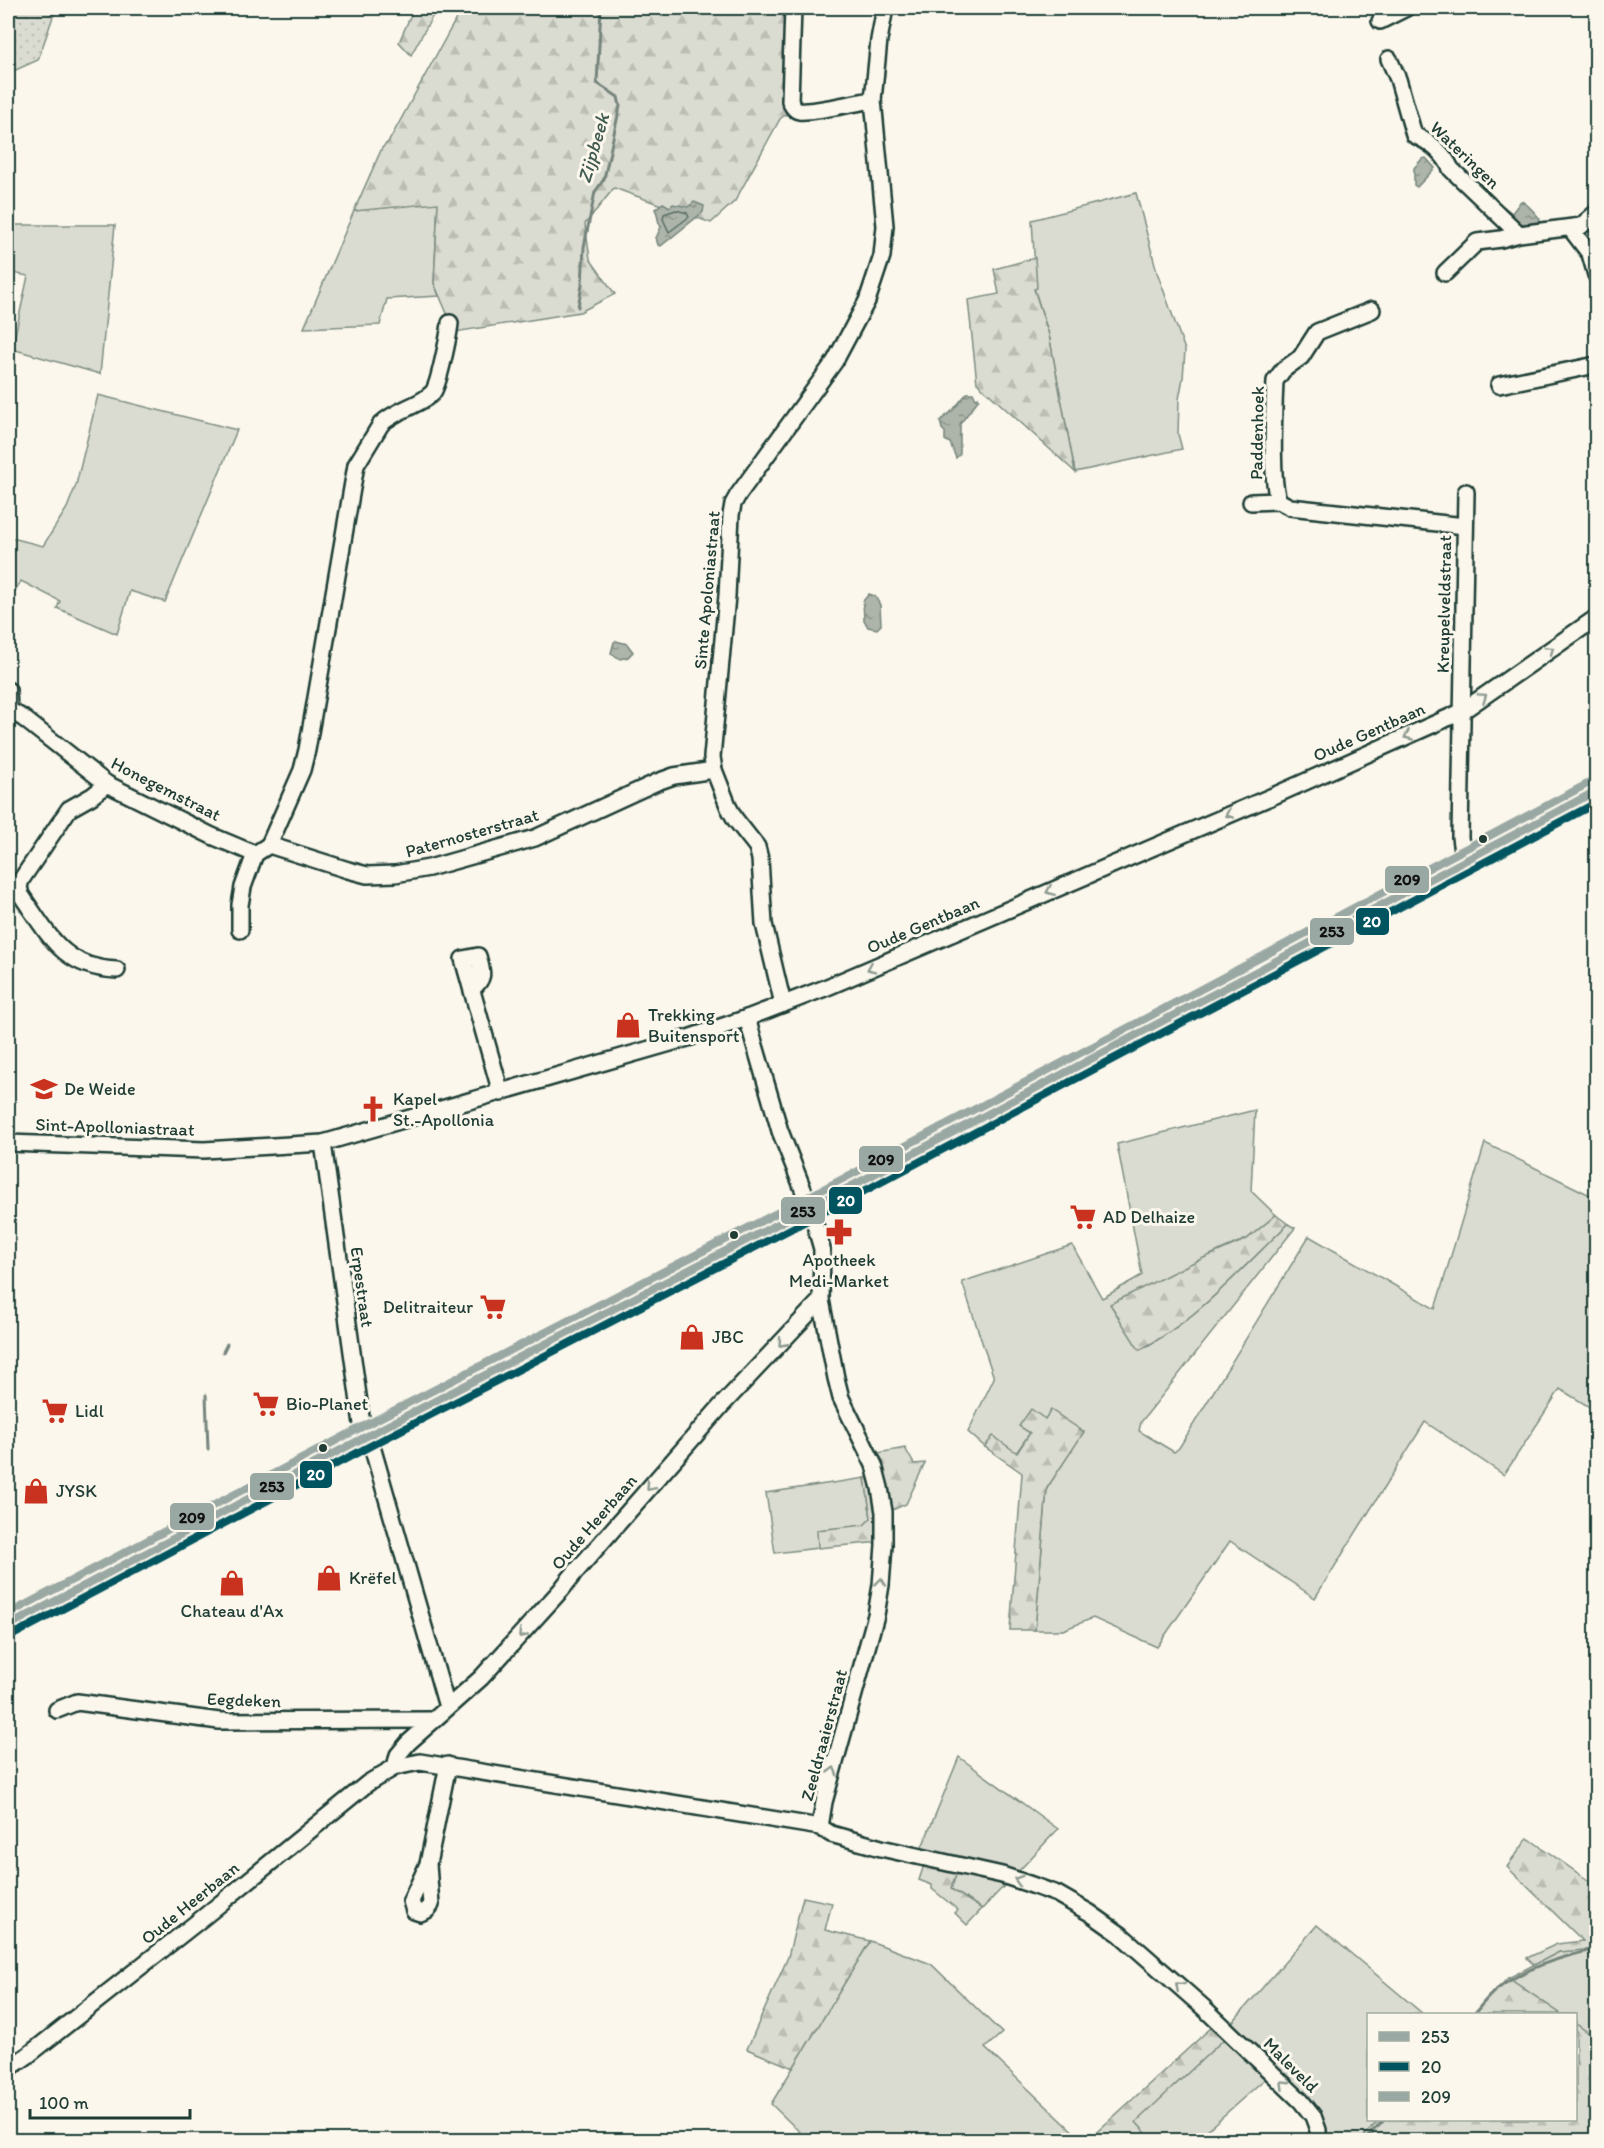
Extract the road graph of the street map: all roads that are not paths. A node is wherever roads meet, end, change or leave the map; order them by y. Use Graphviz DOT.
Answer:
graph roads {
  1 [pos="793,8"];
  2 [pos="885,8"];
  3 [pos="1406,8"];
  4 [pos="1380,21"];
  5 [pos="1389,59"];
  6 [pos="873,100"];
  7 [pos="1596,213"];
  8 [pos="1570,228"];
  9 [pos="1519,234"];
  10 [pos="1445,273"];
  11 [pos="1596,276"];
  12 [pos="1372,310"];
  13 [pos="449,328"];
  14 [pos="1596,365"];
  15 [pos="1499,385"];
  16 [pos="1466,492"];
  17 [pos="1279,501"];
  18 [pos="1251,502"];
  19 [pos="1465,526"];
  20 [pos="1596,618"];
  21 [pos="8,690"];
  22 [pos="1461,712"];
  23 [pos="8,713"];
  24 [pos="714,770"];
  25 [pos="107,784"];
  26 [pos="1596,791"];
  27 [pos="269,845"];
  28 [pos="255,854"];
  29 [pos="1463,860"];
  30 [pos="240,930"];
  31 [pos="117,970"];
  32 [pos="472,989"];
  33 [pos="783,1004"];
  34 [pos="747,1018"];
  35 [pos="501,1093"];
  36 [pos="8,1143"];
  37 [pos="323,1143"];
  38 [pos="221,1149"];
  39 [pos="810,1207"];
  40 [pos="821,1299"];
  41 [pos="367,1436"];
  42 [pos="8,1626"];
  43 [pos="447,1707"];
  44 [pos="57,1710"];
  45 [pos="433,1720"];
  46 [pos="448,1766"];
  47 [pos="394,1767"];
  48 [pos="820,1827"];
  49 [pos="428,1864"];
  50 [pos="1223,2025"];
  51 [pos="8,2068"];
  52 [pos="1318,2140"];
  1 -- 6 [label="street"];
  2 -- 6 [label="street, Sinte Apoloniastraat"];
  3 -- 4 [label="street"];
  5 -- 9 [label="street, Wateringen"];
  6 -- 24 [label="street, Sinte Apoloniastraat"];
  7 -- 8 [label="street"];
  8 -- 9 [label="street"];
  8 -- 11 [label="street"];
  9 -- 10 [label="street"];
  12 -- 17 [label="street, Paddenhoek"];
  13 -- 27 [label="street"];
  14 -- 15 [label="street"];
  16 -- 19 [label="street, Kreupelveldstraat"];
  17 -- 18 [label="street, Paddenhoek"];
  17 -- 19 [label="street, Paddenhoek"];
  19 -- 22 [label="street, Kreupelveldstraat"];
  22 -- 20 [label="street, Oude Gentbaan, one-way"];
  21 -- 23 [label="street, Honegemstraat"];
  22 -- 29 [label="street, Kreupelveldstraat"];
  22 -- 33 [label="street, Oude Gentbaan, one-way"];
  23 -- 25 [label="street, Honegemstraat"];
  24 -- 27 [label="street, Paternosterstraat"];
  24 -- 33 [label="street, Sinte Apoloniastraat"];
  25 -- 28 [label="street, Honegemstraat"];
  25 -- 31 [label="street"];
  26 -- 29 [label="main road"];
  27 -- 28 [label="street"];
  28 -- 30 [label="street"];
  29 -- 39 [label="main road"];
  32 -- 35 [label="street"];
  33 -- 34 [label="street, Oude Gentbaan"];
  34 -- 35 [label="street, Oude Gentbaan"];
  34 -- 39 [label="street"];
  35 -- 37 [label="street, Oude Gentbaan"];
  36 -- 38 [label="street, Sint-Apolloniastraat"];
  37 -- 38 [label="street, Oude Gentbaan"];
  37 -- 41 [label="street, Erpestraat"];
  39 -- 40 [label="street, Zeeldraaierstraat"];
  39 -- 41 [label="main road"];
  40 -- 43 [label="street, Oude Heerbaan, one-way"];
  48 -- 40 [label="street, Zeeldraaierstraat, one-way"];
  41 -- 42 [label="main road"];
  41 -- 43 [label="street, Erpestraat"];
  43 -- 45 [label="street, Oude Heerbaan"];
  44 -- 45 [label="street, Eegdeken"];
  45 -- 47 [label="street, Oude Heerbaan"];
  46 -- 47 [label="street, Oude Heerbaan"];
  46 -- 48 [label="street, Oude Heerbaan"];
  46 -- 49 [label="street"];
  47 -- 51 [label="street, Oude Heerbaan"];
  50 -- 48 [label="street, Zeeldraaierstraat, one-way"];
  52 -- 50 [label="street, Maleveld, one-way"];
}
